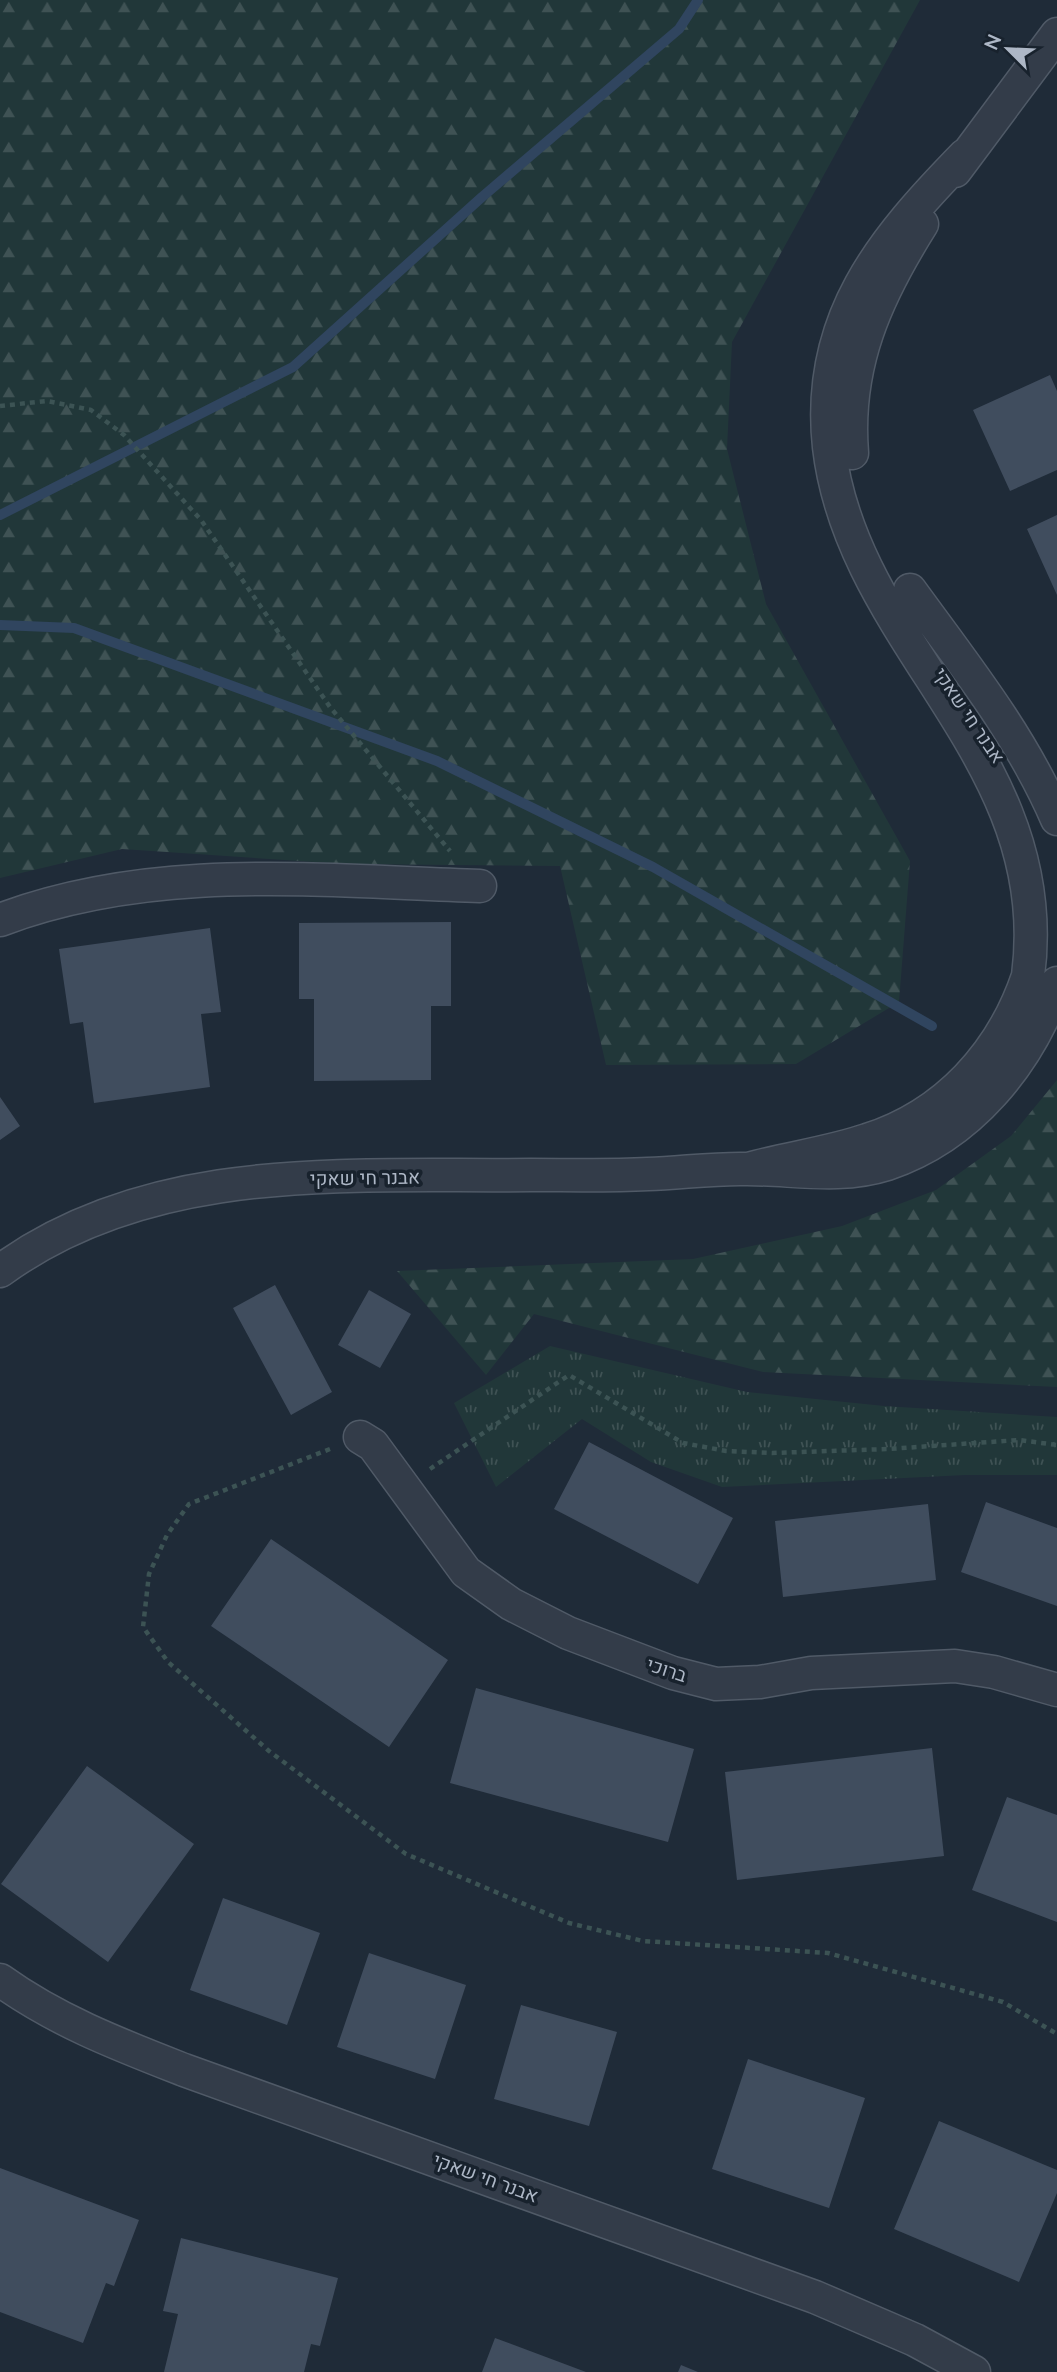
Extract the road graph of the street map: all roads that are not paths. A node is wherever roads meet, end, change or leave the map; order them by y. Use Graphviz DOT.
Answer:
graph roads {
  1 [pos="1057,34"];
  2 [pos="965,155"];
  3 [pos="1057,818"];
  4 [pos="480,886"];
  5 [pos="0,920"];
  6 [pos="1057,983"];
  7 [pos="748,1169"];
  8 [pos="0,1271"];
  9 [pos="360,1437"];
  10 [pos="1057,1689"];
  11 [pos="0,1980"];
  12 [pos="974,2372"];
  1 -- 2 [label="street, אבנר חי שאקי"];
  2 -- 3 [label="street, אבנר חי שאקי"];
  2 -- 7 [label="street, אבנר חי שאקי"];
  4 -- 5 [label="street"];
  6 -- 7 [label="street, אבנר חי שאקי"];
  7 -- 8 [label="street, אבנר חי שאקי"];
  9 -- 10 [label="street, ברוכי"];
  11 -- 12 [label="street, אבנר חי שאקי"];
}
